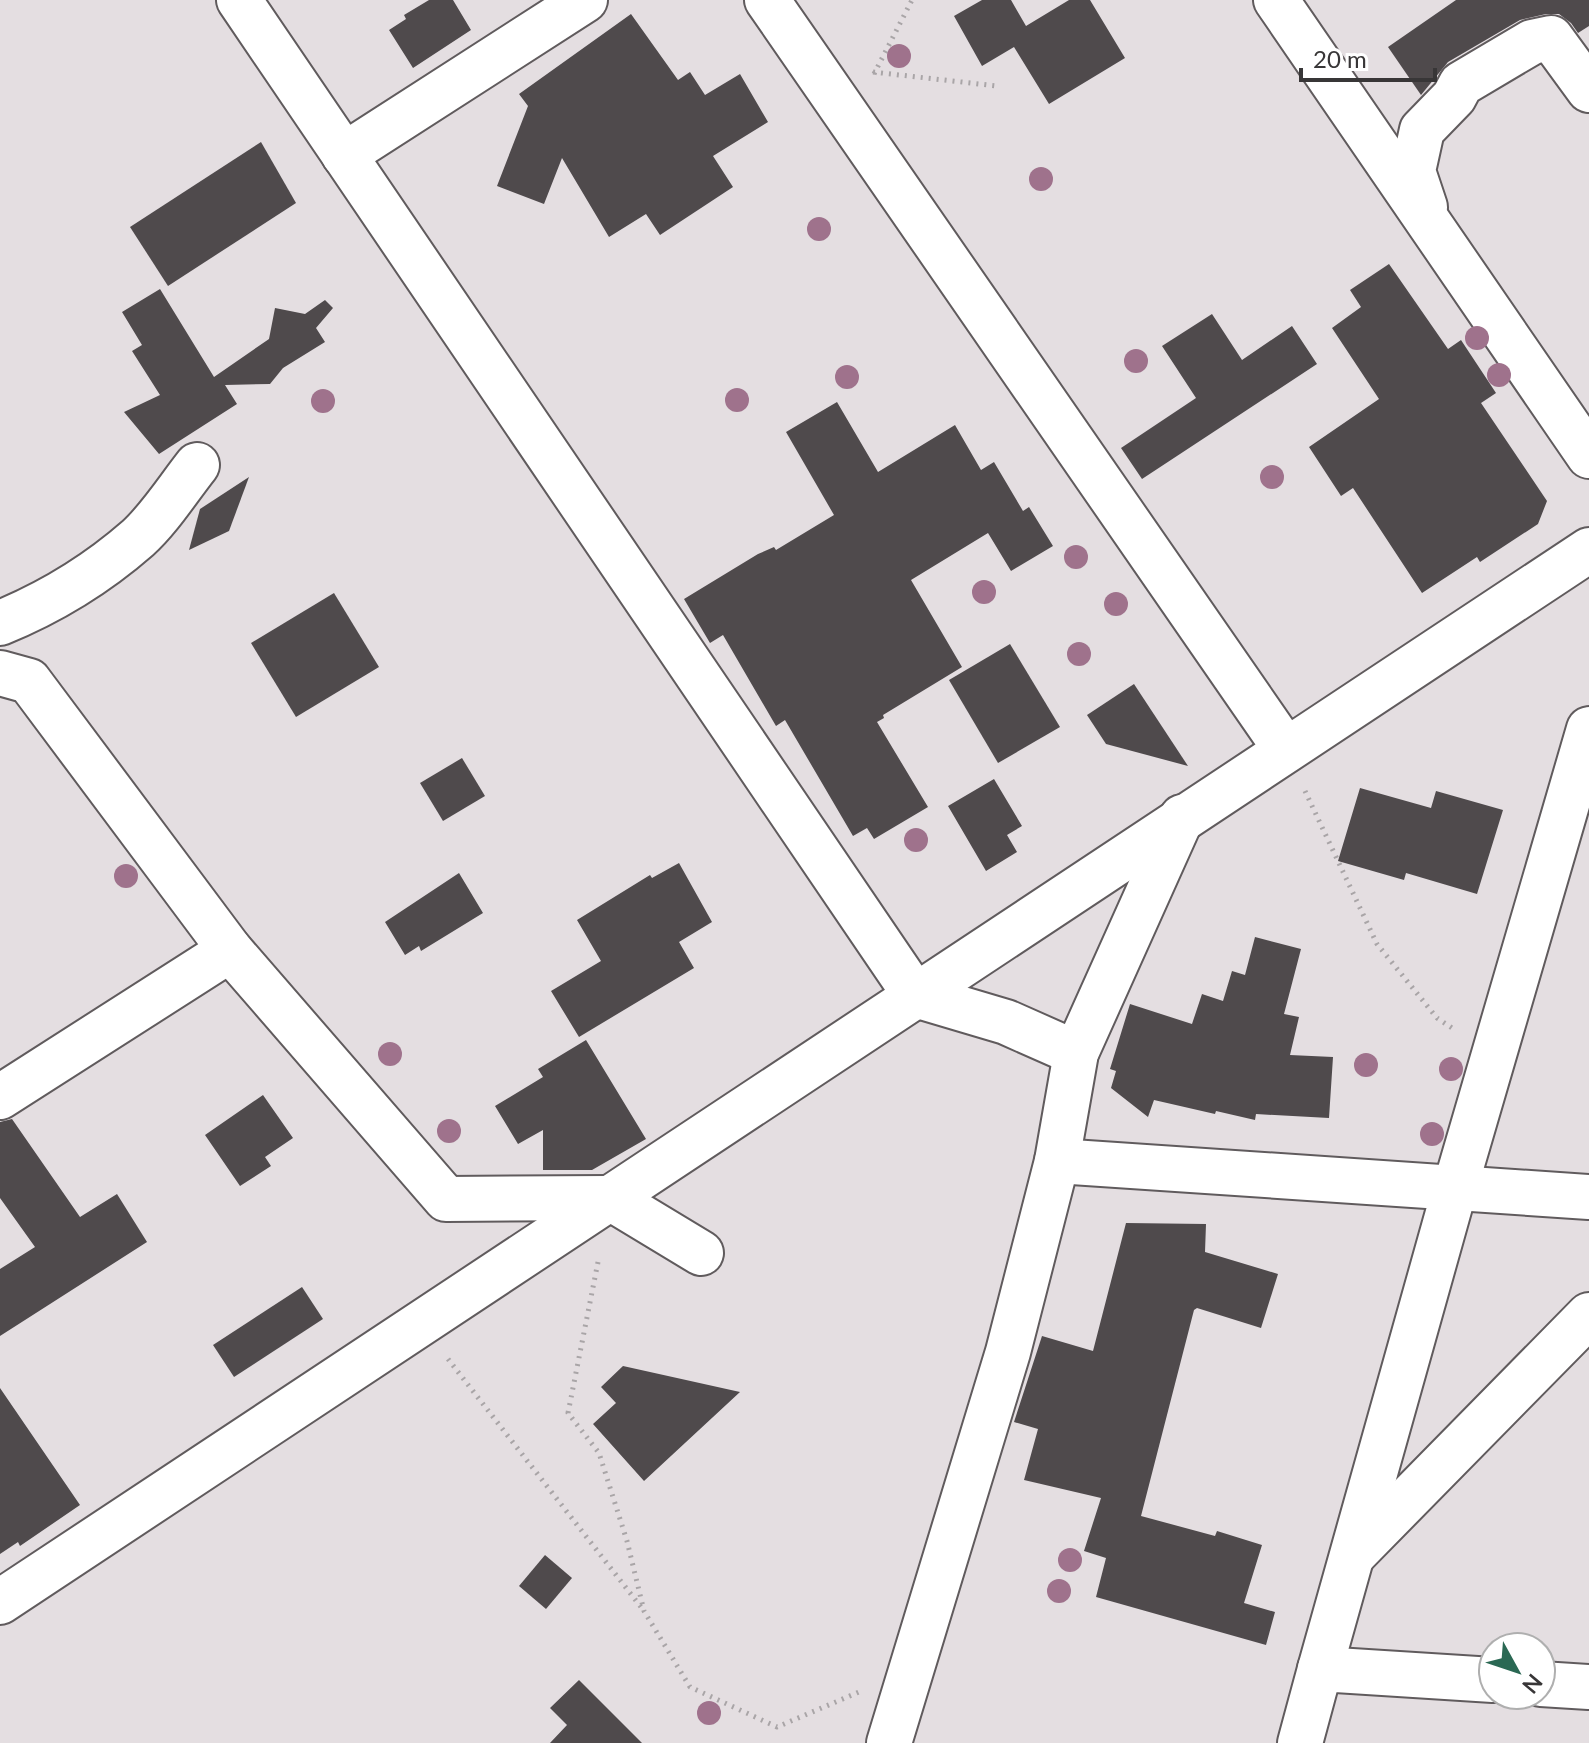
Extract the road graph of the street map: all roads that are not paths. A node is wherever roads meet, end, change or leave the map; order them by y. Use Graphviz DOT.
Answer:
graph roads {
  1 [pos="239,0"];
  2 [pos="585,0"];
  3 [pos="767,0"];
  4 [pos="1276,0"];
  5 [pos="1589,90"];
  6 [pos="344,155"];
  7 [pos="1432,228"];
  8 [pos="1589,456"];
  9 [pos="197,465"];
  10 [pos="1589,550"];
  11 [pos="0,623"];
  12 [pos="0,673"];
  13 [pos="1589,729"];
  14 [pos="1286,750"];
  15 [pos="1182,817"];
  16 [pos="230,950"];
  17 [pos="915,995"];
  18 [pos="1076,1053"];
  19 [pos="0,1097"];
  20 [pos="1057,1161"];
  21 [pos="1455,1188"];
  22 [pos="1589,1197"];
  23 [pos="610,1198"];
  24 [pos="701,1253"];
  25 [pos="1589,1315"];
  26 [pos="1350,1559"];
  27 [pos="0,1602"];
  28 [pos="1320,1669"];
  29 [pos="1477,1679"];
  30 [pos="1557,1685"];
  31 [pos="1589,1687"];
  32 [pos="889,1743"];
  33 [pos="1300,1743"];
  1 -- 6 [label="street"];
  2 -- 6 [label="street"];
  3 -- 14 [label="street"];
  4 -- 7 [label="street"];
  5 -- 7 [label="street"];
  6 -- 17 [label="street"];
  7 -- 8 [label="street"];
  9 -- 11 [label="street"];
  10 -- 14 [label="street"];
  12 -- 16 [label="street"];
  13 -- 21 [label="street"];
  14 -- 15 [label="street"];
  15 -- 17 [label="street"];
  15 -- 18 [label="street"];
  16 -- 19 [label="street"];
  16 -- 23 [label="street"];
  17 -- 18 [label="street"];
  17 -- 23 [label="street"];
  18 -- 20 [label="street"];
  20 -- 21 [label="street"];
  20 -- 32 [label="street"];
  21 -- 22 [label="street"];
  21 -- 26 [label="street"];
  23 -- 24 [label="street"];
  23 -- 27 [label="street"];
  25 -- 26 [label="street"];
  26 -- 28 [label="street"];
  28 -- 29 [label="street"];
  28 -- 33 [label="street"];
  30 -- 31 [label="street"];
}
